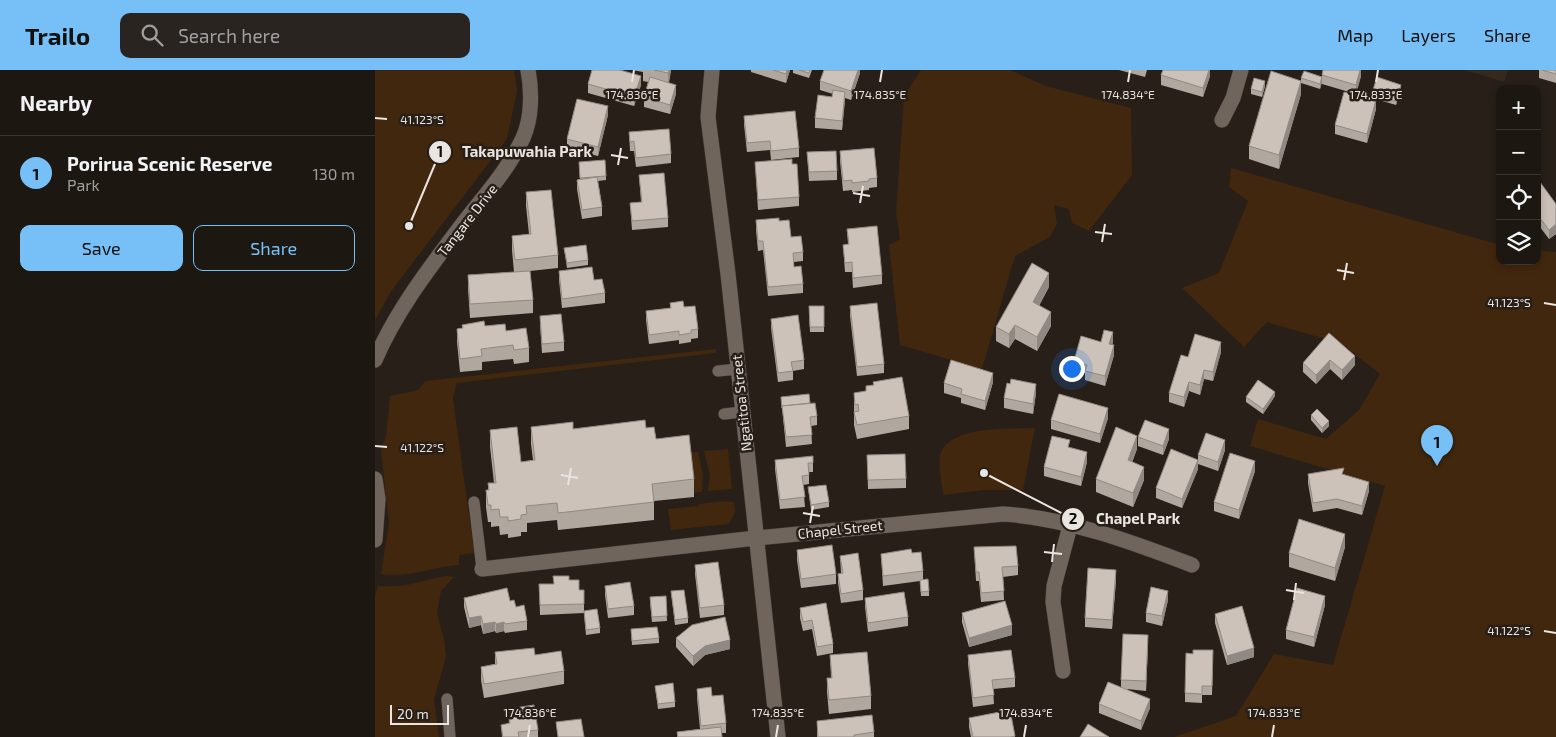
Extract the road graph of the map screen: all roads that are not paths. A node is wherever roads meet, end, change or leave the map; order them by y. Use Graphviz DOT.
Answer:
graph roads {
  1 [pos="528,70"];
  2 [pos="712,70"];
  3 [pos="1241,70"];
  4 [pos="1222,120"];
  5 [pos="375,360"];
  6 [pos="738,369"];
  7 [pos="719,371"];
  8 [pos="742,412"];
  9 [pos="724,414"];
  10 [pos="375,479"];
  11 [pos="474,502"];
  12 [pos="1070,526"];
  13 [pos="756,538"];
  14 [pos="375,540"];
  15 [pos="1192,565"];
  16 [pos="482,569"];
  17 [pos="1063,671"];
  18 [pos="447,699"];
  19 [pos="450,737"];
  20 [pos="778,737"];
  1 -- 5 [label="street, Tangare Drive"];
  2 -- 6 [label="street, Ngatitoa Street"];
  3 -- 4 [label="street"];
  6 -- 7 [label="lane"];
  6 -- 8 [label="street, Ngatitoa Street"];
  8 -- 9 [label="lane"];
  8 -- 13 [label="street, Ngatitoa Street"];
  10 -- 14 [label="street"];
  11 -- 16 [label="lane"];
  12 -- 13 [label="street, Chapel Street"];
  12 -- 15 [label="street, Chapel Street"];
  12 -- 17 [label="street"];
  13 -- 16 [label="street, Chapel Street"];
  13 -- 20 [label="street, Ngatitoa Street"];
  18 -- 19 [label="lane"];
}
